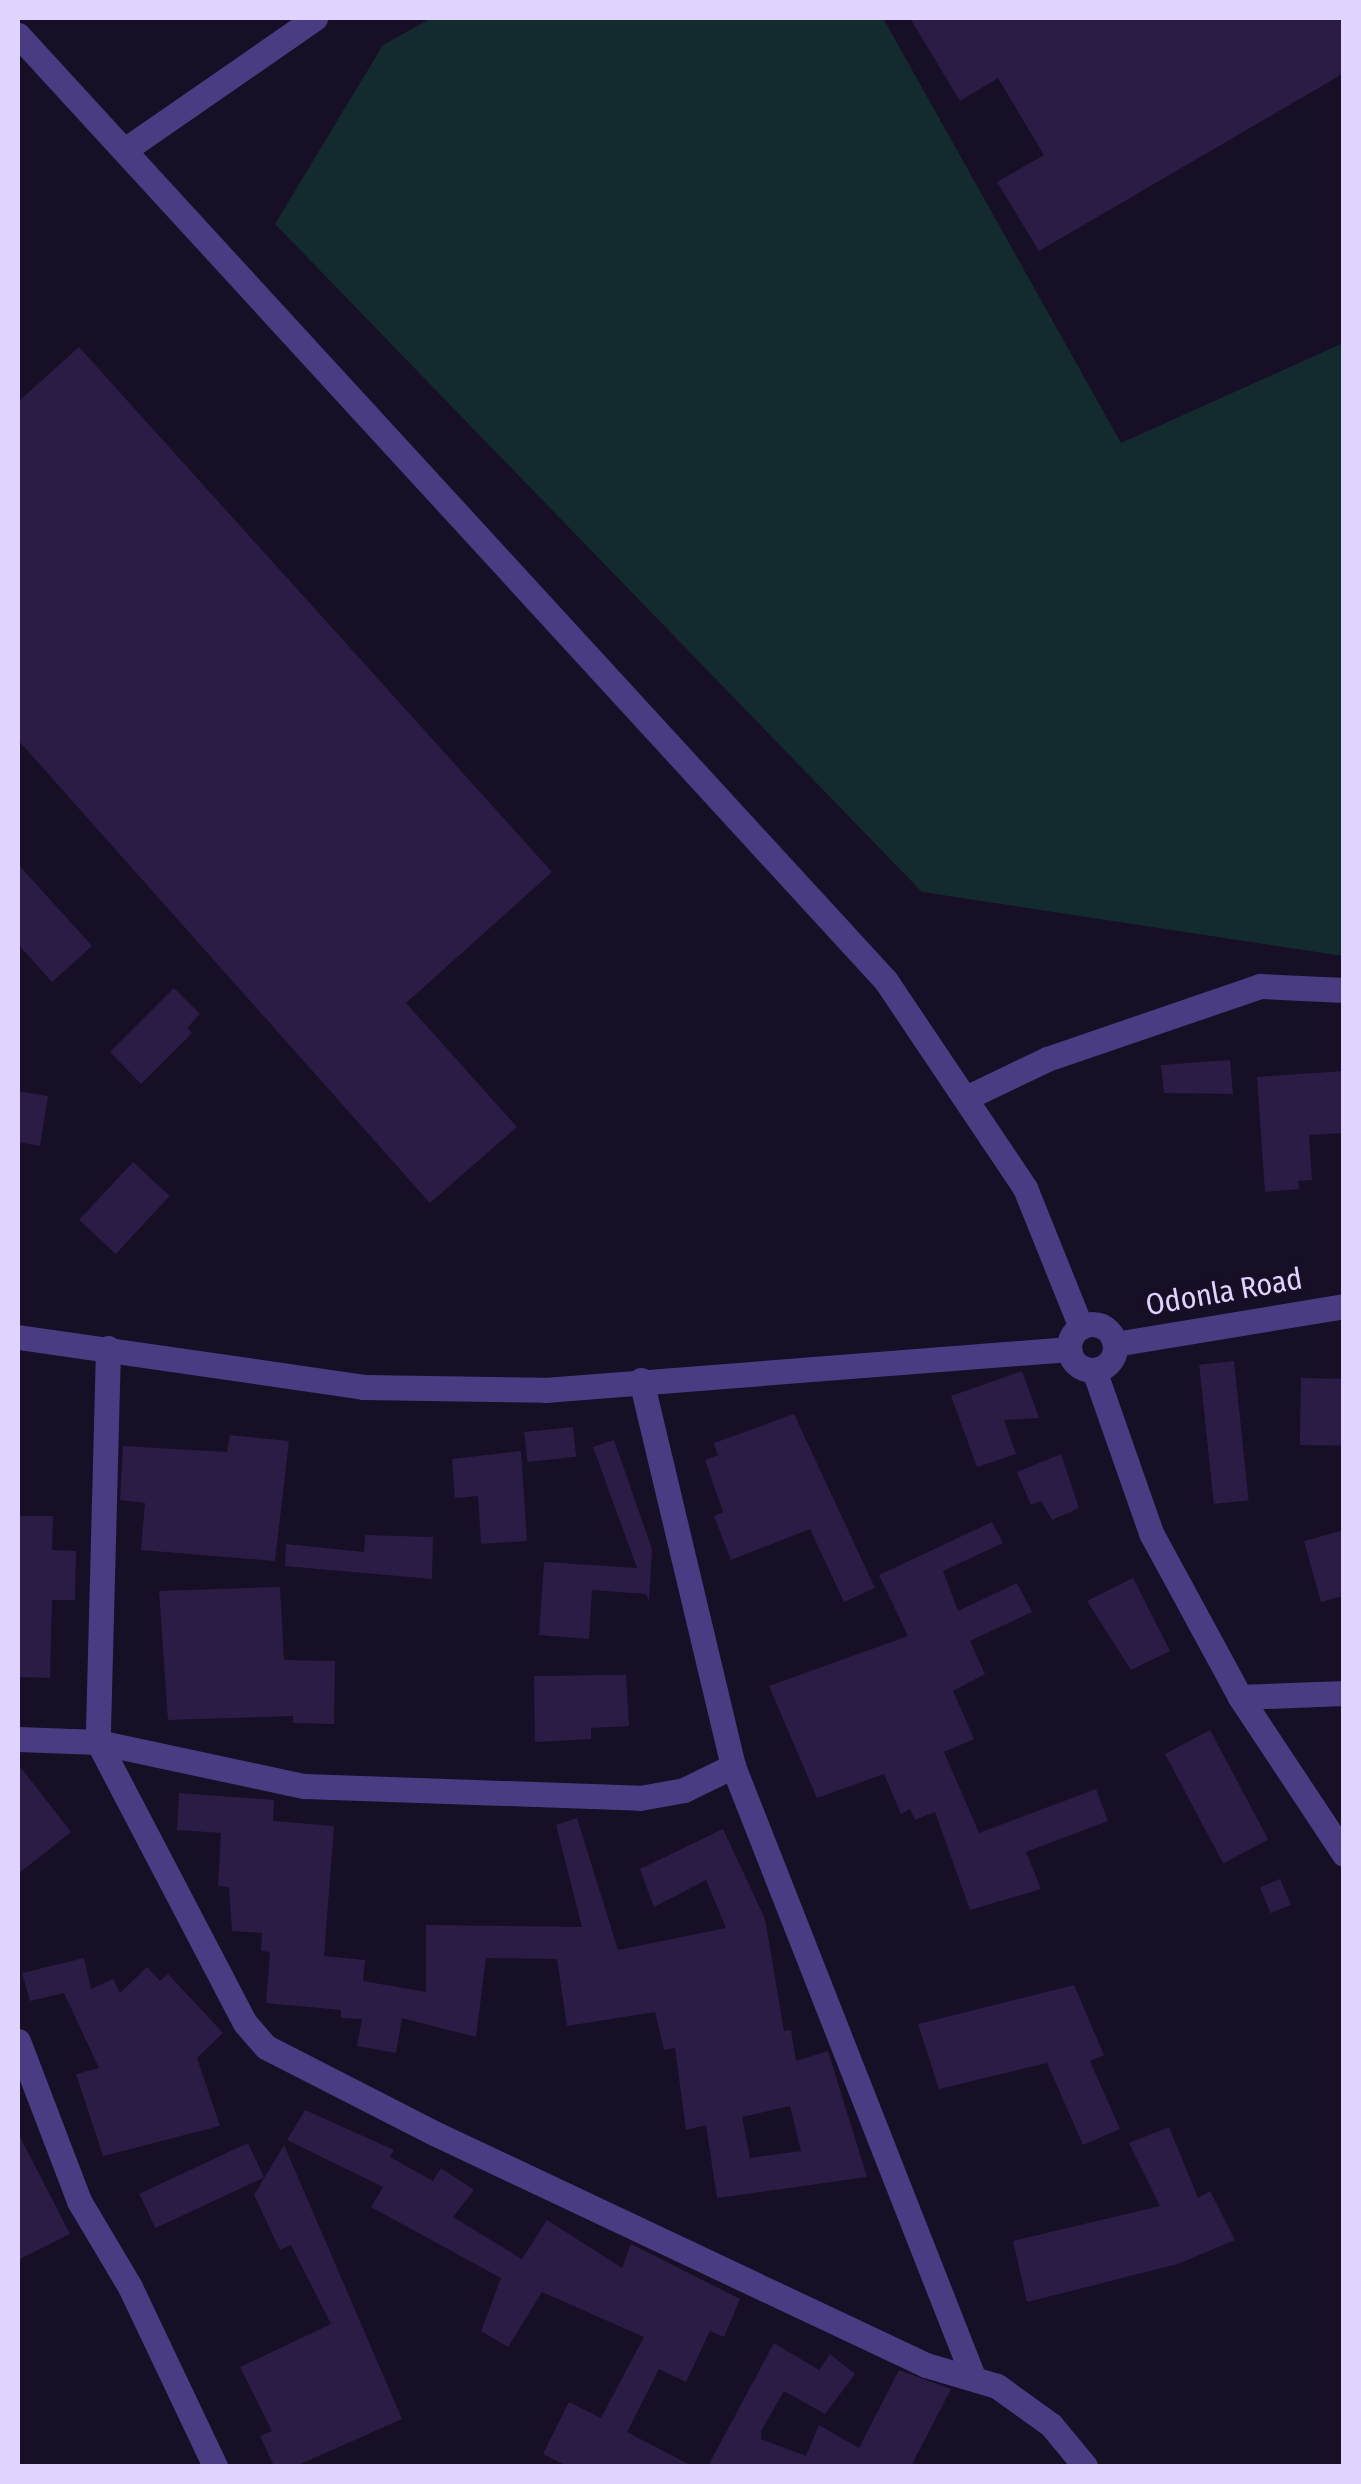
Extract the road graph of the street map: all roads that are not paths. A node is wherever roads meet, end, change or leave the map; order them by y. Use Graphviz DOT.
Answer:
graph roads {
  1 [pos="315,18"];
  2 [pos="18,35"];
  3 [pos="126,150"];
  4 [pos="1344,990"];
  5 [pos="970,1096"];
  6 [pos="1344,1306"];
  7 [pos="18,1337"];
  8 [pos="1075,1338"];
  9 [pos="1115,1344"];
  10 [pos="108,1348"];
  11 [pos="1094,1370"];
  12 [pos="642,1380"];
  13 [pos="1344,1693"];
  14 [pos="1240,1697"];
  15 [pos="18,1739"];
  16 [pos="98,1742"];
  17 [pos="734,1766"];
  18 [pos="1344,1854"];
  19 [pos="18,2042"];
  20 [pos="972,2374"];
  21 [pos="1072,2463"];
  22 [pos="214,2466"];
  1 -- 3 [label="street"];
  2 -- 3 [label="street"];
  3 -- 5 [label="street"];
  4 -- 5 [label="street"];
  5 -- 8 [label="street"];
  6 -- 9 [label="street, Odonla Road"];
  7 -- 10 [label="street"];
  8 -- 9 [label="street"];
  8 -- 11 [label="street"];
  8 -- 12 [label="street"];
  9 -- 11 [label="street"];
  10 -- 12 [label="street"];
  10 -- 16 [label="street"];
  11 -- 14 [label="street"];
  12 -- 17 [label="street"];
  13 -- 14 [label="street"];
  14 -- 18 [label="street"];
  15 -- 16 [label="street"];
  16 -- 17 [label="street"];
  16 -- 20 [label="street"];
  17 -- 20 [label="street"];
  19 -- 22 [label="street"];
  20 -- 21 [label="street"];
}
